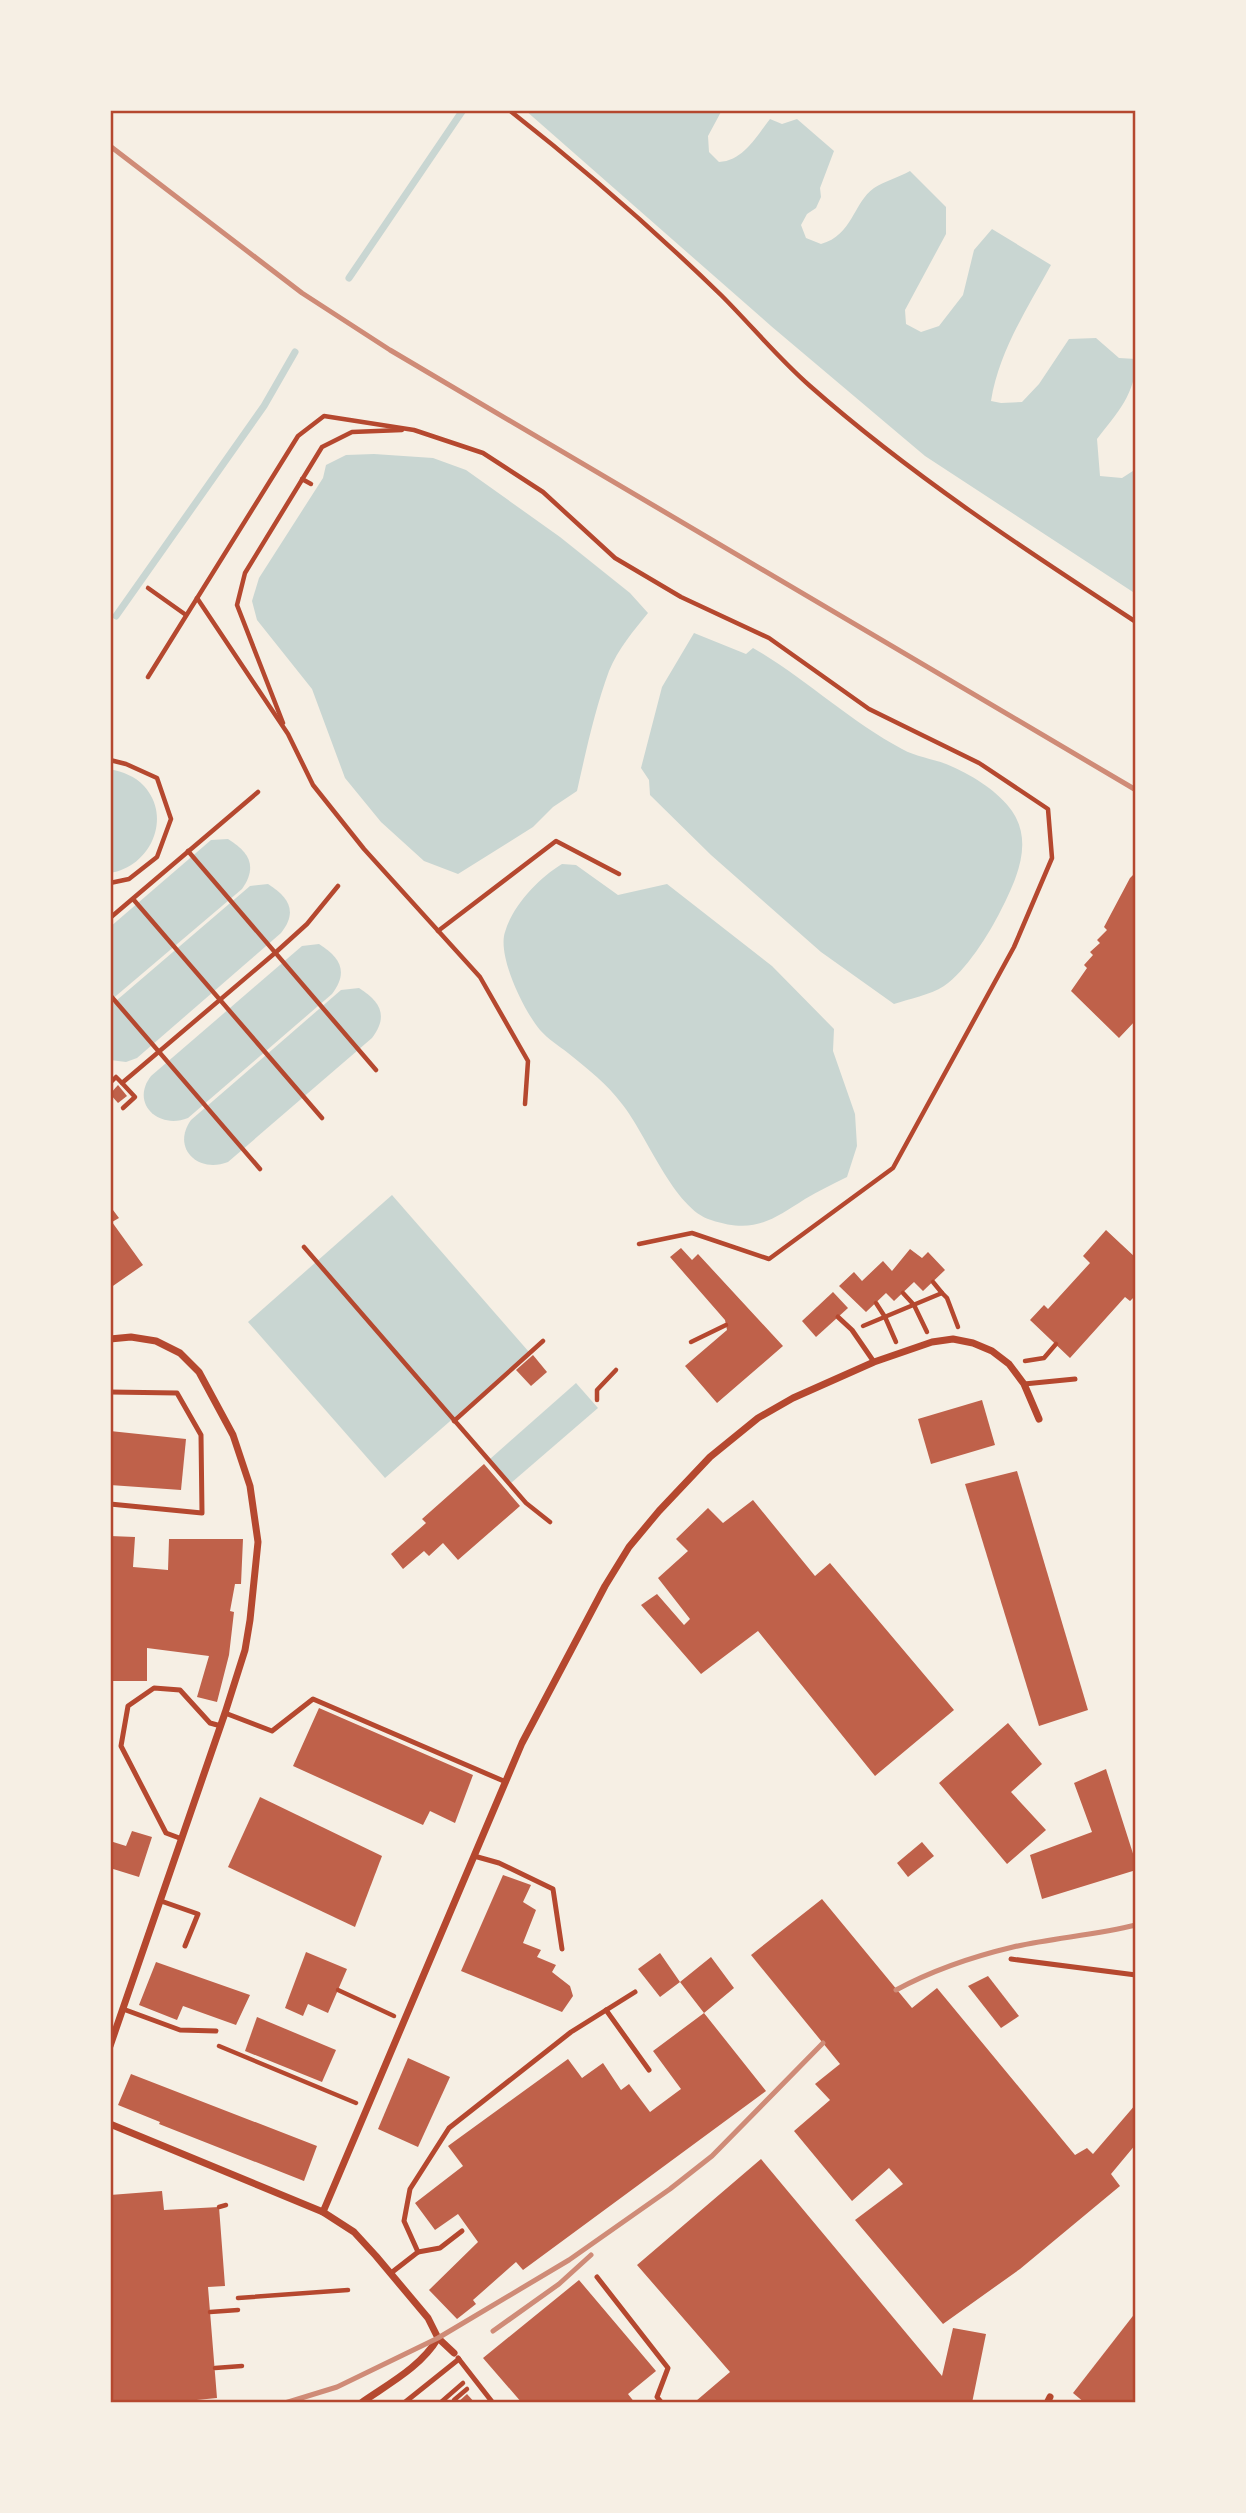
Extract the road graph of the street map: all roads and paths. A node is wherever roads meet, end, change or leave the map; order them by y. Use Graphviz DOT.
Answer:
graph roads {
  1 [pos="509,110"];
  2 [pos="414,430"];
  3 [pos="302,478"];
  4 [pos="311,484"];
  5 [pos="148,588"];
  6 [pos="197,597"];
  7 [pos="186,615"];
  8 [pos="1136,622"];
  9 [pos="148,677"];
  10 [pos="288,734"];
  11 [pos="110,760"];
  12 [pos="258,792"];
  13 [pos="190,854"];
  14 [pos="619,873"];
  15 [pos="110,884"];
  16 [pos="338,886"];
  17 [pos="133,899"];
  18 [pos="110,918"];
  19 [pos="438,931"];
  20 [pos="275,953"];
  21 [pos="110,995"];
  22 [pos="220,1000"];
  23 [pos="159,1052"];
  24 [pos="376,1070"];
  25 [pos="110,1083"];
  26 [pos="122,1083"];
  27 [pos="525,1104"];
  28 [pos="123,1108"];
  29 [pos="322,1118"];
  30 [pos="260,1169"];
  31 [pos="639,1244"];
  32 [pos="304,1247"];
  33 [pos="933,1282"];
  34 [pos="903,1293"];
  35 [pos="942,1293"];
  36 [pos="876,1303"];
  37 [pos="914,1305"];
  38 [pos="838,1317"];
  39 [pos="885,1317"];
  40 [pos="726,1325"];
  41 [pos="852,1330"];
  42 [pos="110,1339"];
  43 [pos="543,1341"];
  44 [pos="963,1341"];
  45 [pos="691,1342"];
  46 [pos="932,1342"];
  47 [pos="1056,1344"];
  48 [pos="900,1353"];
  49 [pos="874,1362"];
  50 [pos="1009,1364"];
  51 [pos="617,1370"];
  52 [pos="1075,1379"];
  53 [pos="1024,1384"];
  54 [pos="110,1392"];
  55 [pos="597,1400"];
  56 [pos="1039,1419"];
  57 [pos="454,1421"];
  58 [pos="110,1504"];
  59 [pos="550,1522"];
  60 [pos="225,1713"];
  61 [pos="221,1727"];
  62 [pos="506,1782"];
  63 [pos="182,1839"];
  64 [pos="474,1856"];
  65 [pos="161,1901"];
  66 [pos="185,1946"];
  67 [pos="562,1949"];
  68 [pos="1011,1959"];
  69 [pos="1136,1975"];
  70 [pos="338,1990"];
  71 [pos="635,1992"];
  72 [pos="123,2009"];
  73 [pos="606,2010"];
  74 [pos="404,2020"];
  75 [pos="216,2031"];
  76 [pos="110,2046"];
  77 [pos="219,2046"];
  78 [pos="649,2070"];
  79 [pos="367,2107"];
  80 [pos="110,2124"];
  81 [pos="226,2205"];
  82 [pos="219,2207"];
  83 [pos="323,2211"];
  84 [pos="462,2231"];
  85 [pos="418,2252"];
  86 [pos="391,2273"];
  87 [pos="597,2277"];
  88 [pos="348,2290"];
  89 [pos="237,2298"];
  90 [pos="238,2310"];
  91 [pos="210,2312"];
  92 [pos="438,2338"];
  93 [pos="457,2356"];
  94 [pos="242,2366"];
  95 [pos="215,2368"];
  96 [pos="471,2375"];
  97 [pos="361,2403"];
  98 [pos="404,2403"];
  99 [pos="440,2403"];
  100 [pos="493,2403"];
  101 [pos="662,2403"];
  1 -- 8 [label="path"];
  2 -- 3 [label="path"];
  2 -- 6 [label="path"];
  2 -- 31 [label="path"];
  3 -- 4 [label="path"];
  3 -- 10 [label="path"];
  5 -- 7 [label="path"];
  6 -- 7 [label="path"];
  6 -- 10 [label="path"];
  7 -- 9 [label="path"];
  10 -- 19 [label="path"];
  11 -- 15 [label="path"];
  12 -- 13 [label="path"];
  13 -- 17 [label="path"];
  13 -- 20 [label="path"];
  14 -- 19 [label="path"];
  16 -- 20 [label="path"];
  17 -- 18 [label="path"];
  17 -- 22 [label="path"];
  19 -- 27 [label="path"];
  20 -- 22 [label="path"];
  20 -- 24 [label="path"];
  21 -- 23 [label="path"];
  22 -- 23 [label="path"];
  22 -- 29 [label="path"];
  23 -- 26 [label="path"];
  23 -- 30 [label="path"];
  25 -- 26 [label="path"];
  26 -- 28 [label="path"];
  32 -- 57 [label="path"];
  33 -- 35 [label="path"];
  34 -- 37 [label="path"];
  35 -- 37 [label="path"];
  35 -- 44 [label="path"];
  36 -- 39 [label="path"];
  37 -- 39 [label="path"];
  37 -- 46 [label="path"];
  38 -- 41 [label="lane"];
  39 -- 41 [label="path"];
  39 -- 48 [label="path"];
  40 -- 45 [label="path"];
  41 -- 49 [label="lane"];
  42 -- 60 [label="street"];
  43 -- 57 [label="path"];
  44 -- 46 [label="street"];
  44 -- 50 [label="street"];
  46 -- 48 [label="street"];
  47 -- 50 [label="path"];
  48 -- 49 [label="street"];
  49 -- 62 [label="street"];
  50 -- 53 [label="street"];
  51 -- 55 [label="path"];
  52 -- 53 [label="lane"];
  53 -- 56 [label="street"];
  54 -- 58 [label="lane"];
  57 -- 59 [label="path"];
  60 -- 61 [label="street"];
  60 -- 62 [label="lane"];
  61 -- 63 [label="street"];
  61 -- 63 [label="lane"];
  62 -- 64 [label="street"];
  63 -- 65 [label="street"];
  64 -- 67 [label="lane"];
  64 -- 74 [label="street"];
  65 -- 66 [label="lane"];
  65 -- 72 [label="street"];
  68 -- 69 [label="lane"];
  70 -- 74 [label="path"];
  71 -- 73 [label="lane"];
  72 -- 75 [label="lane"];
  72 -- 76 [label="street"];
  73 -- 78 [label="lane"];
  73 -- 85 [label="lane"];
  74 -- 79 [label="street"];
  77 -- 79 [label="path"];
  79 -- 83 [label="street"];
  80 -- 83 [label="street"];
  81 -- 82 [label="path"];
  83 -- 86 [label="street"];
  84 -- 85 [label="lane"];
  85 -- 86 [label="lane"];
  86 -- 92 [label="street"];
  87 -- 101 [label="lane"];
  88 -- 89 [label="path"];
  90 -- 91 [label="path"];
  92 -- 93 [label="street"];
  92 -- 97 [label="street"];
  93 -- 96 [label="lane"];
  93 -- 98 [label="lane"];
  94 -- 95 [label="path"];
  96 -- 99 [label="path"];
  96 -- 100 [label="lane"];
}
